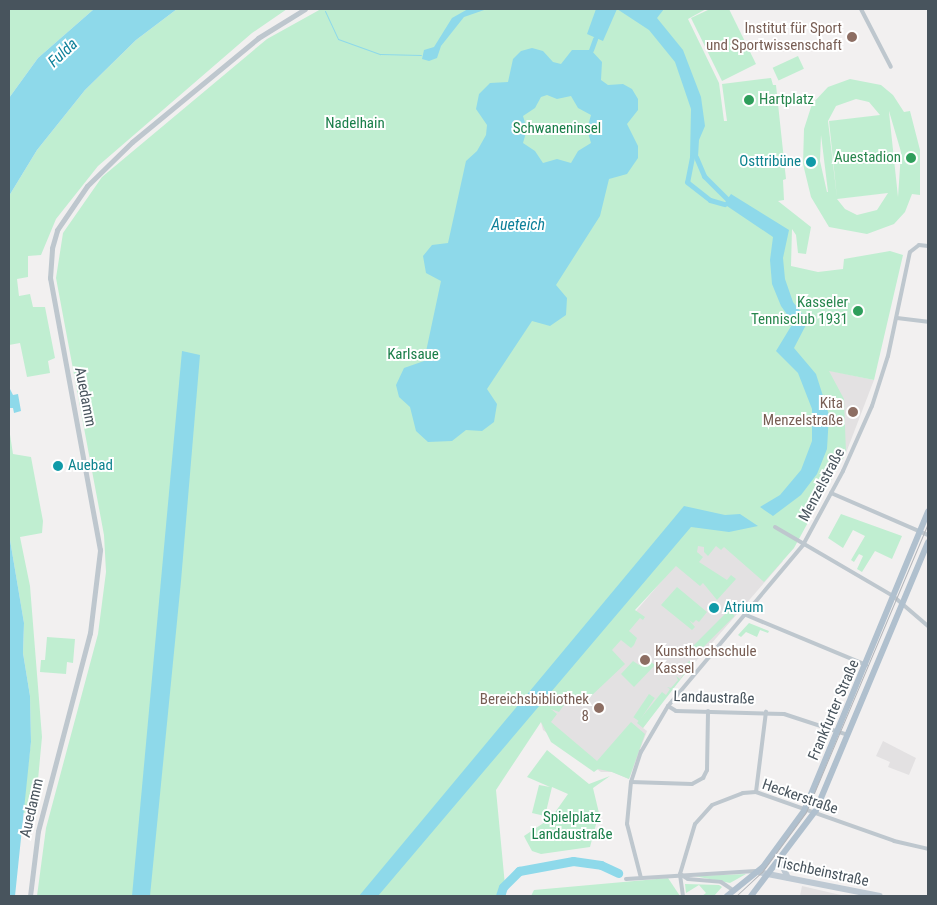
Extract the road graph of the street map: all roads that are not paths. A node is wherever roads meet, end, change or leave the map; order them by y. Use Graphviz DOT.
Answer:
graph roads {
  1 [pos="305,9"];
  2 [pos="860,9"];
  3 [pos="890,67"];
  4 [pos="926,245"];
  5 [pos="897,318"];
  6 [pos="928,322"];
  7 [pos="831,493"];
  8 [pos="928,512"];
  9 [pos="775,528"];
  10 [pos="921,531"];
  11 [pos="928,535"];
  12 [pos="928,542"];
  13 [pos="803,545"];
  14 [pos="893,596"];
  15 [pos="902,603"];
  16 [pos="746,615"];
  17 [pos="928,626"];
  18 [pos="866,665"];
  19 [pos="668,706"];
  20 [pos="708,711"];
  21 [pos="766,712"];
  22 [pos="838,730"];
  23 [pos="848,735"];
  24 [pos="631,782"];
  25 [pos="756,792"];
  26 [pos="804,811"];
  27 [pos="812,814"];
  28 [pos="928,849"];
  29 [pos="780,860"];
  30 [pos="758,872"];
  31 [pos="680,874"];
  32 [pos="770,874"];
  33 [pos="641,878"];
  34 [pos="790,878"];
  35 [pos="626,879"];
  36 [pos="733,890"];
  37 [pos="30,896"];
  38 [pos="684,896"];
  39 [pos="727,896"];
  40 [pos="751,896"];
  41 [pos="880,896"];
  1 -- 37 [label="street, Auedamm"];
  2 -- 3 [label="street"];
  4 -- 5 [label="street, Menzelstraße"];
  5 -- 6 [label="street"];
  5 -- 7 [label="street, Menzelstraße"];
  7 -- 10 [label="street"];
  7 -- 13 [label="street, Menzelstraße"];
  8 -- 10 [label="main road, Frankfurter Straße"];
  9 -- 13 [label="street"];
  10 -- 11 [label="street"];
  10 -- 14 [label="main road, Frankfurter Straße"];
  12 -- 15 [label="main road, Frankfurter Straße"];
  13 -- 14 [label="street"];
  13 -- 16 [label="street, Menzelstraße"];
  14 -- 15 [label="street"];
  14 -- 18 [label="main road, Frankfurter Straße"];
  15 -- 17 [label="street"];
  15 -- 23 [label="main road, Frankfurter Straße"];
  16 -- 18 [label="street"];
  16 -- 19 [label="street, Menzelstraße"];
  18 -- 22 [label="main road, Frankfurter Straße"];
  19 -- 20 [label="street, Landaustraße"];
  19 -- 24 [label="street, Landaustraße"];
  20 -- 21 [label="street, Landaustraße"];
  20 -- 24 [label="street"];
  21 -- 22 [label="street, Landaustraße"];
  21 -- 25 [label="street"];
  22 -- 23 [label="street, Landaustraße"];
  22 -- 26 [label="main road, Frankfurter Straße"];
  23 -- 27 [label="main road, Frankfurter Straße"];
  24 -- 33 [label="street, Landaustraße"];
  25 -- 26 [label="street, Heckerstraße"];
  25 -- 31 [label="street, Heckerstraße"];
  26 -- 27 [label="street, Heckerstraße"];
  26 -- 30 [label="main road, Frankfurter Straße"];
  27 -- 28 [label="street, Heckerstraße"];
  27 -- 29 [label="main road, Frankfurter Straße"];
  29 -- 32 [label="main road, Frankfurter Straße"];
  29 -- 34 [label="main road"];
  30 -- 31 [label="street"];
  30 -- 32 [label="main road, Tischbeinstraße"];
  30 -- 36 [label="main road, Frankfurter Straße"];
  31 -- 33 [label="street"];
  31 -- 36 [label="street"];
  31 -- 38 [label="street"];
  32 -- 34 [label="main road, Tischbeinstraße"];
  32 -- 40 [label="main road, Frankfurter Straße"];
  33 -- 35 [label="street"];
  34 -- 41 [label="main road, Tischbeinstraße"];
  36 -- 39 [label="main road, Frankfurter Straße"];
}
